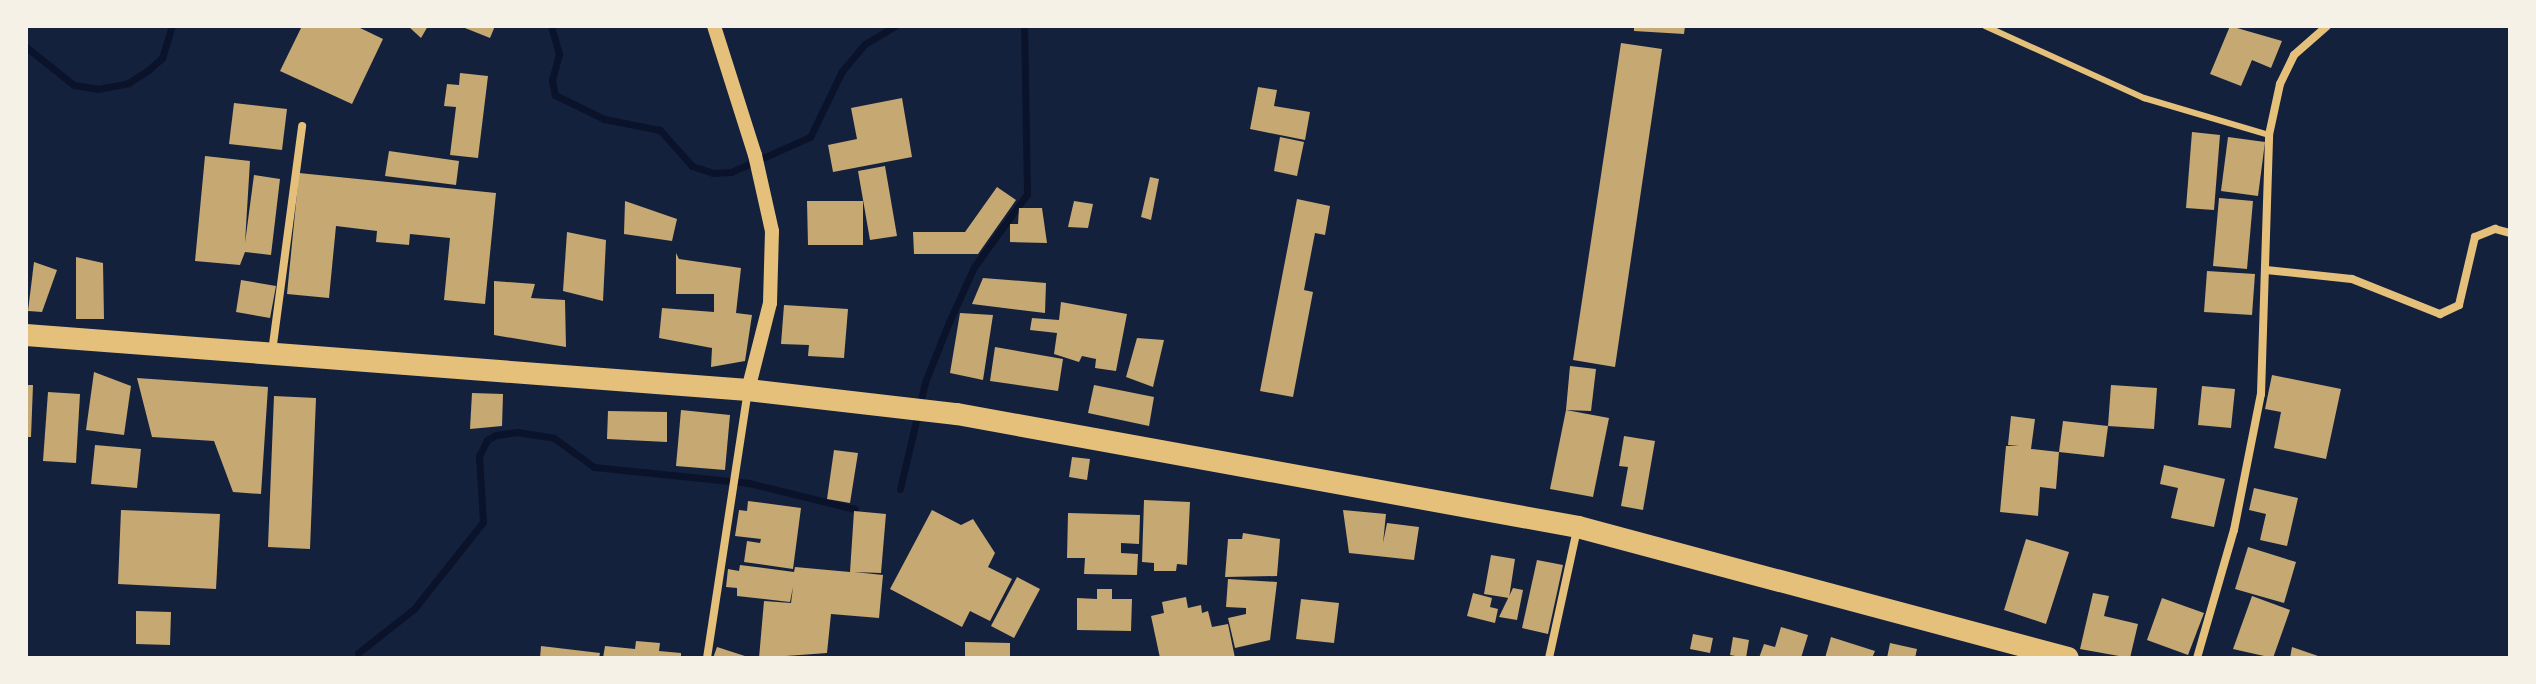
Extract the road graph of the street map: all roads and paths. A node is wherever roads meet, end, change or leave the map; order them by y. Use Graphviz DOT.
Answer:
graph roads {
  1 [pos="714,26"];
  2 [pos="1985,26"];
  3 [pos="2327,26"];
  4 [pos="302,126"];
  5 [pos="2269,135"];
  6 [pos="2510,233"];
  7 [pos="2266,270"];
  8 [pos="26,335"];
  9 [pos="272,353"];
  10 [pos="748,390"];
  11 [pos="1578,527"];
  12 [pos="2062,657"];
  13 [pos="707,658"];
  14 [pos="1549,658"];
  15 [pos="2197,658"];
  1 -- 10 [label="street"];
  2 -- 5 [label="lane"];
  3 -- 5 [label="street"];
  4 -- 9 [label="street"];
  5 -- 7 [label="street"];
  6 -- 7 [label="street"];
  7 -- 15 [label="street"];
  8 -- 9 [label="highway"];
  9 -- 10 [label="highway"];
  10 -- 11 [label="highway"];
  10 -- 13 [label="street"];
  11 -- 12 [label="highway"];
  11 -- 14 [label="street"];
}
